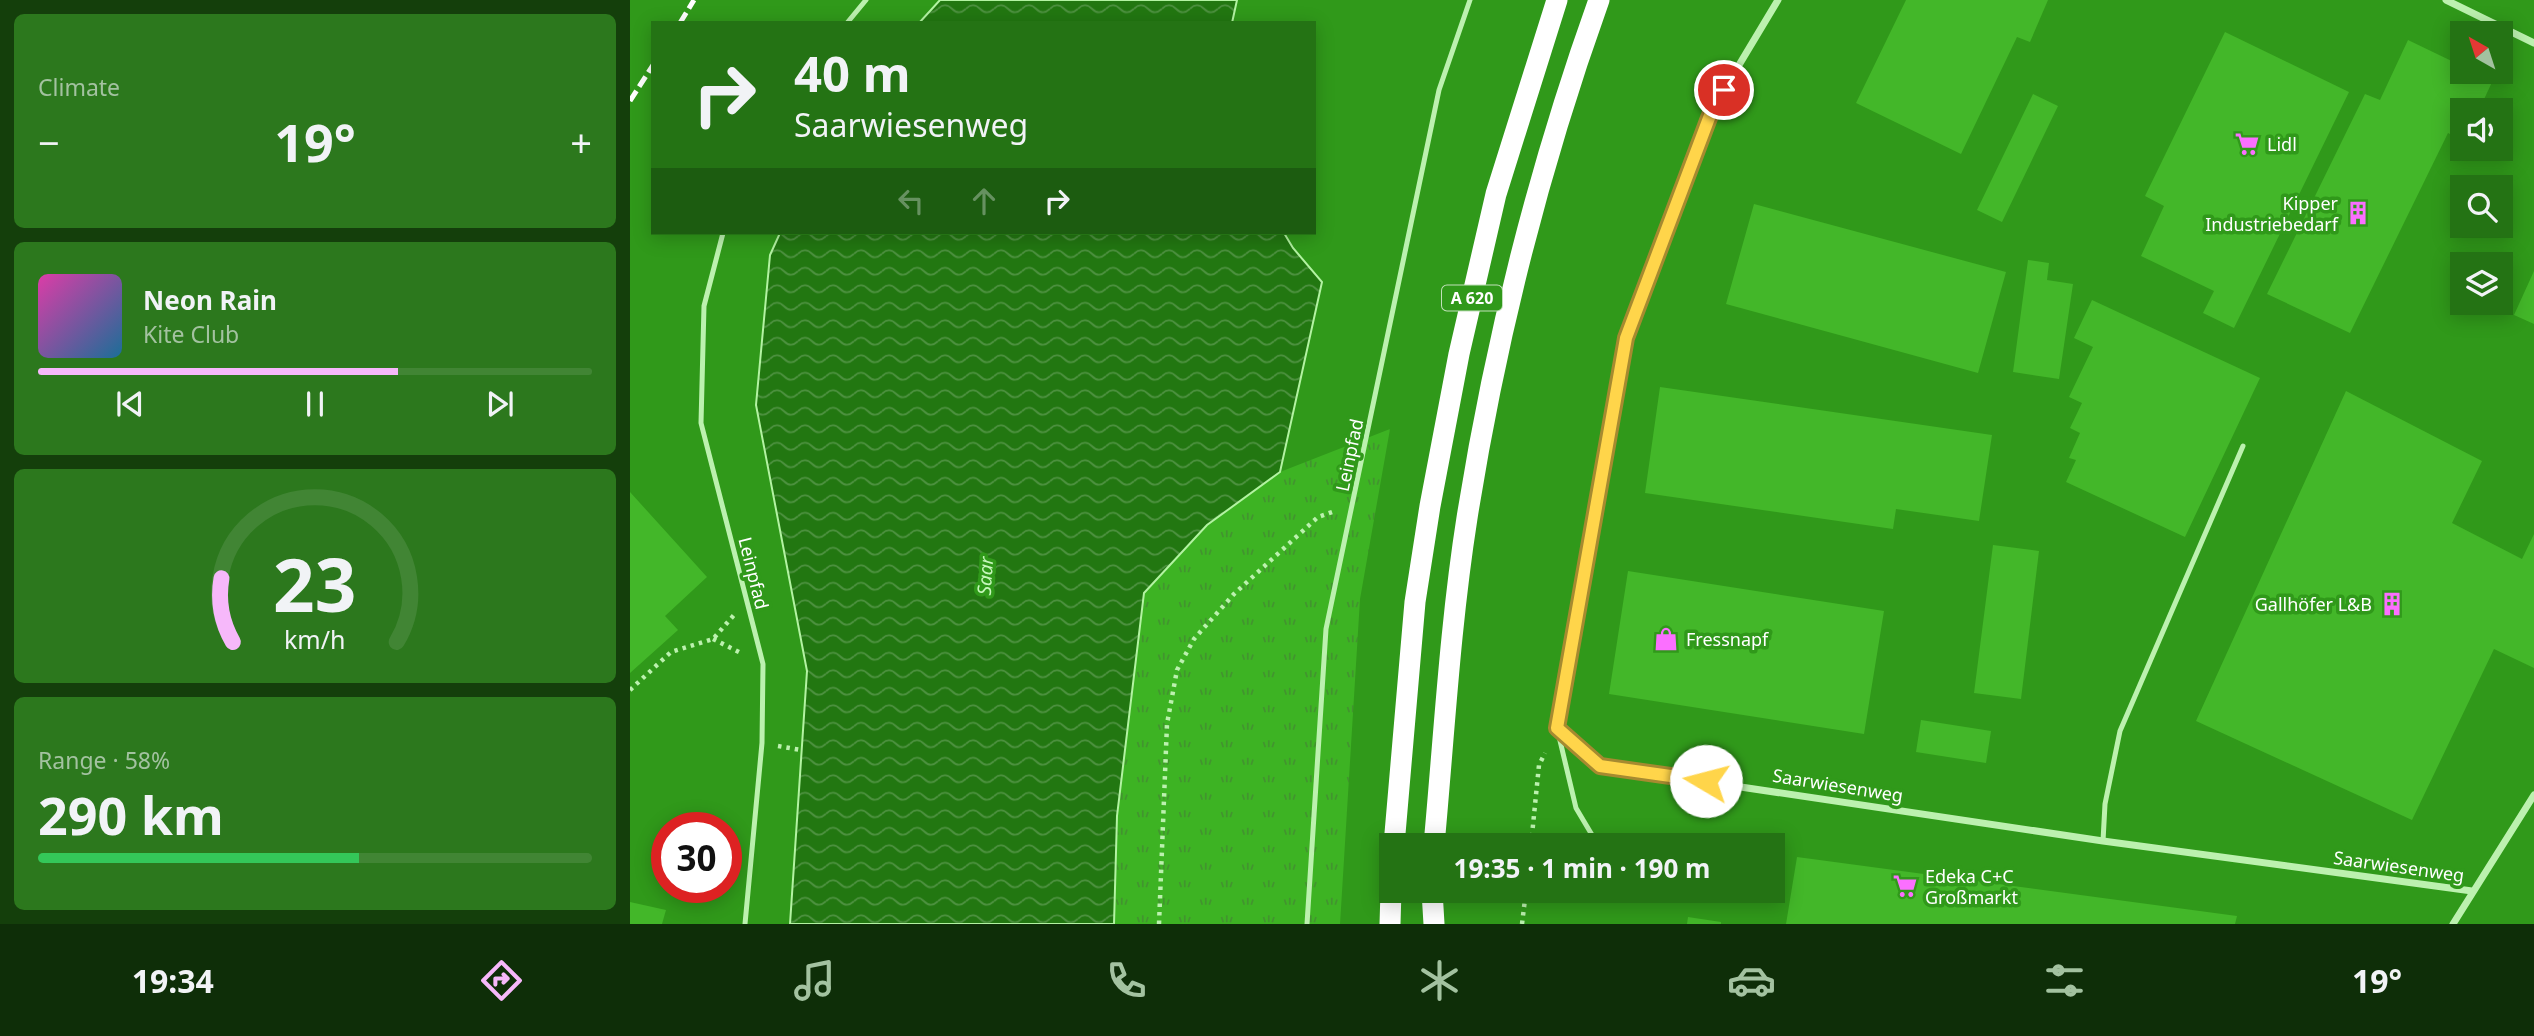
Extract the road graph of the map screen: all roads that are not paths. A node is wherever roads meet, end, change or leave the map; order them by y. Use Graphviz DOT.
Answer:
graph roads {
  1 [pos="866,0"];
  2 [pos="1470,0"];
  3 [pos="1557,0"];
  4 [pos="1599,0"];
  5 [pos="1777,0"];
  6 [pos="2446,0"];
  7 [pos="850,21"];
  8 [pos="2534,43"];
  9 [pos="722,235"];
  10 [pos="2243,446"];
  11 [pos="1557,728"];
  12 [pos="2534,795"];
  13 [pos="1395,833"];
  14 [pos="1435,833"];
  15 [pos="1591,833"];
  16 [pos="2103,841"];
  17 [pos="2472,891"];
  18 [pos="1391,903"];
  19 [pos="1431,903"];
  20 [pos="746,924"];
  21 [pos="1307,924"];
  22 [pos="1390,924"];
  23 [pos="1432,924"];
  24 [pos="2453,924"];
  1 -- 7 [label="lane"];
  2 -- 21 [label="lane, Leinpfad"];
  3 -- 13 [label="highway, A 620"];
  4 -- 14 [label="highway, A 620"];
  5 -- 11 [label="street"];
  6 -- 8 [label="street"];
  9 -- 20 [label="lane, Leinpfad"];
  10 -- 16 [label="lane"];
  11 -- 15 [label="lane"];
  11 -- 16 [label="street, Saarwiesenweg"];
  12 -- 17 [label="street"];
  16 -- 17 [label="street, Saarwiesenweg"];
  17 -- 24 [label="street"];
  18 -- 22 [label="highway"];
  19 -- 23 [label="highway"];
}
